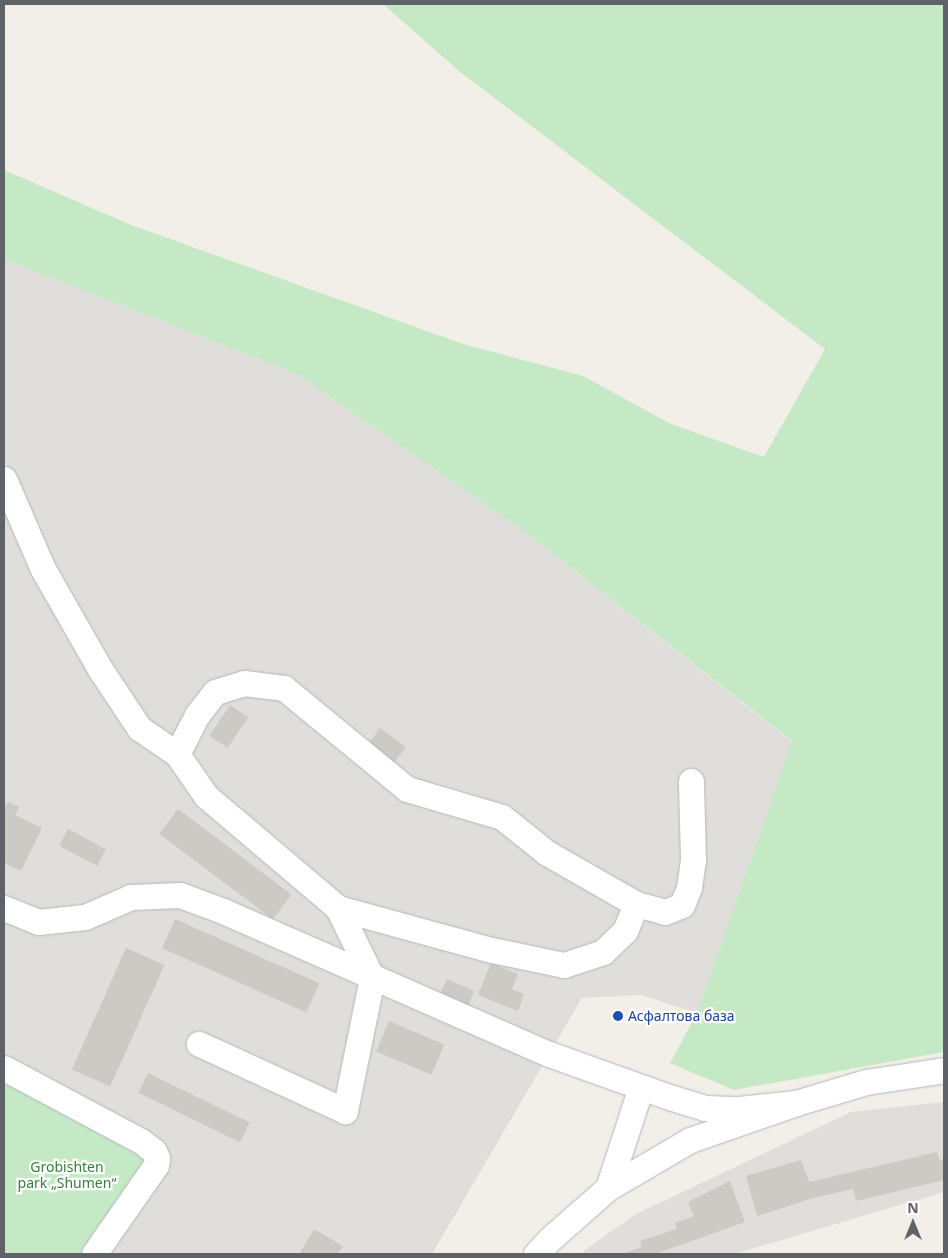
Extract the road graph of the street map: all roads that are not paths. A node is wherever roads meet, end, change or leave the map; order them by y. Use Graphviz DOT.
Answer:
graph roads {
  1 [pos="4,479"];
  2 [pos="177,754"];
  3 [pos="692,781"];
  4 [pos="636,904"];
  5 [pos="4,908"];
  6 [pos="338,908"];
  7 [pos="372,978"];
  8 [pos="199,1044"];
  9 [pos="4,1068"];
  10 [pos="944,1070"];
  11 [pos="641,1087"];
  12 [pos="666,1096"];
  13 [pos="796,1103"];
  14 [pos="690,1140"];
  15 [pos="608,1188"];
  16 [pos="94,1254"];
  17 [pos="536,1254"];
  1 -- 2 [label="street"];
  2 -- 4 [label="street"];
  2 -- 6 [label="street"];
  3 -- 4 [label="street"];
  4 -- 6 [label="street"];
  5 -- 7 [label="street"];
  6 -- 7 [label="street"];
  7 -- 8 [label="street"];
  7 -- 11 [label="street"];
  9 -- 16 [label="street"];
  10 -- 13 [label="street"];
  11 -- 12 [label="street"];
  11 -- 15 [label="street"];
  12 -- 13 [label="street"];
  12 -- 14 [label="street"];
  13 -- 14 [label="street"];
  14 -- 15 [label="street"];
  15 -- 17 [label="street"];
}
